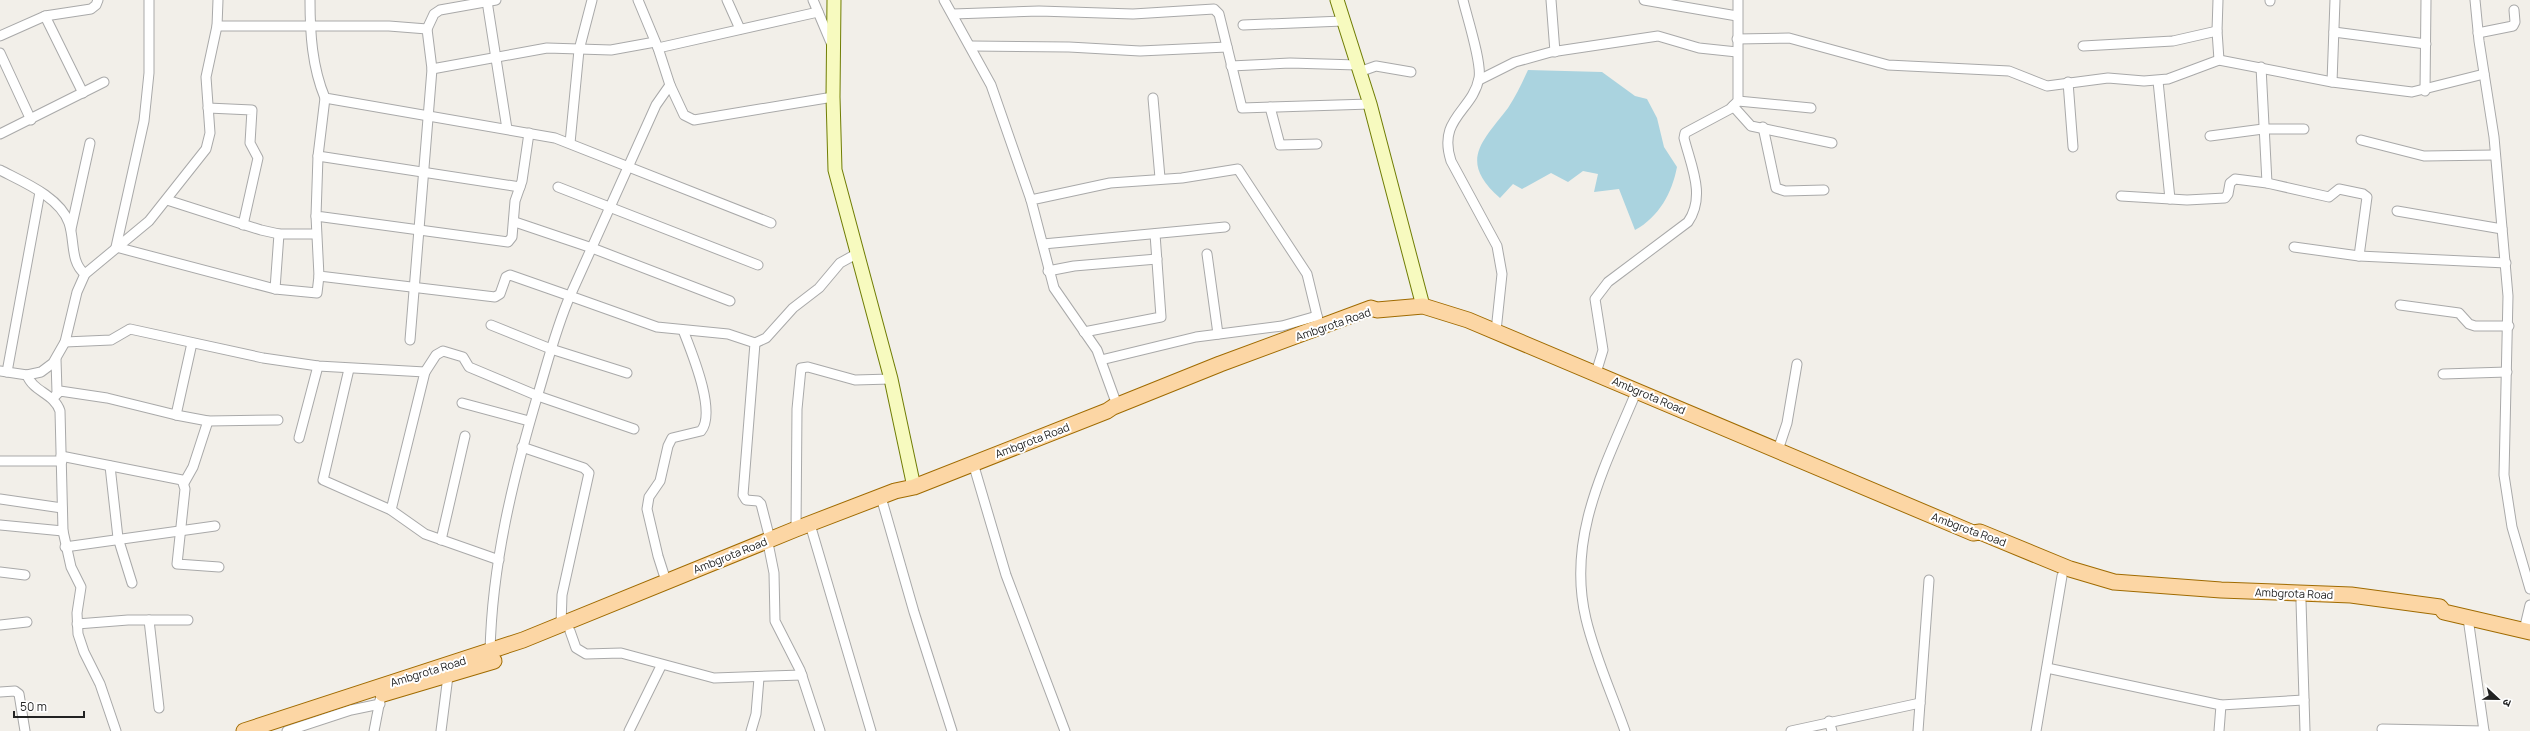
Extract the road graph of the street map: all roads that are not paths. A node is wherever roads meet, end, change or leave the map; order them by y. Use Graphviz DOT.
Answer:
graph roads {
  1 [pos="98,0"];
  2 [pos="149,0"];
  3 [pos="218,0"];
  4 [pos="310,0"];
  5 [pos="592,0"];
  6 [pos="638,0"];
  7 [pos="727,0"];
  8 [pos="813,0"];
  9 [pos="834,0"];
  10 [pos="944,0"];
  11 [pos="1337,0"];
  12 [pos="1463,0"];
  13 [pos="1551,0"];
  14 [pos="1644,0"];
  15 [pos="1738,0"];
  16 [pos="2218,0"];
  17 [pos="2335,0"];
  18 [pos="2426,0"];
  19 [pos="2476,0"];
  20 [pos="491,1"];
  21 [pos="1654,1"];
  22 [pos="2514,10"];
  23 [pos="818,12"];
  24 [pos="953,14"];
  25 [pos="45,16"];
  26 [pos="1737,16"];
  27 [pos="1343,21"];
  28 [pos="217,26"];
  29 [pos="1243,26"];
  30 [pos="310,28"];
  31 [pos="427,29"];
  32 [pos="740,29"];
  33 [pos="2217,31"];
  34 [pos="2334,32"];
  35 [pos="2478,33"];
  36 [pos="0,36"];
  37 [pos="1737,38"];
  38 [pos="2426,44"];
  39 [pos="657,45"];
  40 [pos="972,46"];
  41 [pos="2083,46"];
  42 [pos="1227,47"];
  43 [pos="834,49"];
  44 [pos="579,50"];
  45 [pos="1555,52"];
  46 [pos="1737,52"];
  47 [pos="0,53"];
  48 [pos="496,58"];
  49 [pos="2219,60"];
  50 [pos="1231,66"];
  51 [pos="2261,67"];
  52 [pos="432,69"];
  53 [pos="1358,69"];
  54 [pos="1411,72"];
  55 [pos="2484,74"];
  56 [pos="1479,80"];
  57 [pos="2158,81"];
  58 [pos="104,82"];
  59 [pos="2068,82"];
  60 [pos="2332,82"];
  61 [pos="670,85"];
  62 [pos="2425,91"];
  63 [pos="83,93"];
  64 [pos="833,97"];
  65 [pos="325,98"];
  66 [pos="1153,98"];
  67 [pos="1370,104"];
  68 [pos="1735,104"];
  69 [pos="1270,107"];
  70 [pos="208,108"];
  71 [pos="1811,108"];
  72 [pos="430,116"];
  73 [pos="31,120"];
  74 [pos="1763,127"];
  75 [pos="508,129"];
  76 [pos="2263,129"];
  77 [pos="2304,129"];
  78 [pos="528,133"];
  79 [pos="0,134"];
  80 [pos="2210,136"];
  81 [pos="2361,140"];
  82 [pos="570,142"];
  83 [pos="90,143"];
  84 [pos="1832,143"];
  85 [pos="1317,144"];
  86 [pos="2073,147"];
  87 [pos="2496,155"];
  88 [pos="318,156"];
  89 [pos="628,168"];
  90 [pos="0,170"];
  91 [pos="423,173"];
  92 [pos="1160,178"];
  93 [pos="2267,183"];
  94 [pos="520,187"];
  95 [pos="558,187"];
  96 [pos="1824,190"];
  97 [pos="40,192"];
  98 [pos="2121,196"];
  99 [pos="2170,199"];
  100 [pos="167,200"];
  101 [pos="1032,200"];
  102 [pos="610,207"];
  103 [pos="2397,211"];
  104 [pos="316,216"];
  105 [pos="515,222"];
  106 [pos="771,223"];
  107 [pos="243,225"];
  108 [pos="1225,226"];
  109 [pos="2502,229"];
  110 [pos="71,230"];
  111 [pos="419,231"];
  112 [pos="279,234"];
  113 [pos="316,234"];
  114 [pos="1155,234"];
  115 [pos="1043,244"];
  116 [pos="116,247"];
  117 [pos="2294,247"];
  118 [pos="592,248"];
  119 [pos="858,253"];
  120 [pos="1207,254"];
  121 [pos="2359,256"];
  122 [pos="1157,259"];
  123 [pos="2506,263"];
  124 [pos="758,265"];
  125 [pos="1048,271"];
  126 [pos="85,274"];
  127 [pos="319,276"];
  128 [pos="413,286"];
  129 [pos="276,289"];
  130 [pos="570,296"];
  131 [pos="730,301"];
  132 [pos="2400,305"];
  133 [pos="1423,306"];
  134 [pos="1377,310"];
  135 [pos="1319,322"];
  136 [pos="491,325"];
  137 [pos="2509,326"];
  138 [pos="683,330"];
  139 [pos="1496,331"];
  140 [pos="1084,332"];
  141 [pos="1218,334"];
  142 [pos="410,340"];
  143 [pos="65,342"];
  144 [pos="192,343"];
  145 [pos="756,343"];
  146 [pos="551,348"];
  147 [pos="56,360"];
  148 [pos="1101,360"];
  149 [pos="1798,364"];
  150 [pos="318,366"];
  151 [pos="349,369"];
  152 [pos="4,371"];
  153 [pos="426,372"];
  154 [pos="2506,372"];
  155 [pos="627,373"];
  156 [pos="1596,373"];
  157 [pos="2444,374"];
  158 [pos="27,375"];
  159 [pos="891,379"];
  160 [pos="1637,390"];
  161 [pos="55,395"];
  162 [pos="538,396"];
  163 [pos="462,404"];
  164 [pos="1115,407"];
  165 [pos="176,415"];
  166 [pos="278,420"];
  167 [pos="208,421"];
  168 [pos="529,421"];
  169 [pos="634,429"];
  170 [pos="465,436"];
  171 [pos="299,438"];
  172 [pos="522,447"];
  173 [pos="1778,450"];
  174 [pos="62,459"];
  175 [pos="0,461"];
  176 [pos="973,463"];
  177 [pos="110,466"];
  178 [pos="184,482"];
  179 [pos="909,488"];
  180 [pos="0,499"];
  181 [pos="883,504"];
  182 [pos="62,508"];
  183 [pos="391,510"];
  184 [pos="0,525"];
  185 [pos="215,526"];
  186 [pos="180,529"];
  187 [pos="796,529"];
  188 [pos="63,531"];
  189 [pos="812,531"];
  190 [pos="1973,533"];
  191 [pos="118,538"];
  192 [pos="441,540"];
  193 [pos="770,543"];
  194 [pos="65,547"];
  195 [pos="498,560"];
  196 [pos="219,567"];
  197 [pos="0,572"];
  198 [pos="25,575"];
  199 [pos="2062,576"];
  200 [pos="1929,580"];
  201 [pos="666,581"];
  202 [pos="132,583"];
  203 [pos="2530,589"];
  204 [pos="2301,601"];
  205 [pos="2530,605"];
  206 [pos="2444,612"];
  207 [pos="2468,618"];
  208 [pos="149,620"];
  209 [pos="188,620"];
  210 [pos="26,622"];
  211 [pos="77,624"];
  212 [pos="0,625"];
  213 [pos="565,628"];
  214 [pos="2527,631"];
  215 [pos="490,652"];
  216 [pos="661,666"];
  217 [pos="2047,668"];
  218 [pos="802,675"];
  219 [pos="448,676"];
  220 [pos="759,678"];
  221 [pos="0,692"];
  222 [pos="381,699"];
  223 [pos="2304,700"];
  224 [pos="1920,703"];
  225 [pos="2221,705"];
  226 [pos="159,708"];
  227 [pos="1829,721"];
  228 [pos="2382,729"];
  229 [pos="25,731"];
  230 [pos="116,731"];
  231 [pos="244,731"];
  232 [pos="271,731"];
  233 [pos="287,731"];
  234 [pos="374,731"];
  235 [pos="441,731"];
  236 [pos="628,731"];
  237 [pos="751,731"];
  238 [pos="820,731"];
  239 [pos="872,731"];
  240 [pos="952,731"];
  241 [pos="1065,731"];
  242 [pos="1625,731"];
  243 [pos="1792,731"];
  244 [pos="1832,731"];
  245 [pos="1918,731"];
  246 [pos="2036,731"];
  247 [pos="2219,731"];
  248 [pos="2305,731"];
  249 [pos="2484,731"];
  1 -- 25 [label="street"];
  2 -- 116 [label="street"];
  3 -- 28 [label="street"];
  4 -- 30 [label="street"];
  5 -- 44 [label="street"];
  6 -- 39 [label="street"];
  7 -- 32 [label="street"];
  8 -- 23 [label="street"];
  9 -- 43 [label="street"];
  10 -- 24 [label="street"];
  11 -- 27 [label="street"];
  12 -- 56 [label="street"];
  13 -- 45 [label="street"];
  14 -- 21 [label="street"];
  15 -- 26 [label="street"];
  16 -- 33 [label="street"];
  17 -- 34 [label="street"];
  18 -- 38 [label="street"];
  19 -- 35 [label="street"];
  20 -- 31 [label="street"];
  20 -- 48 [label="street"];
  21 -- 26 [label="street"];
  22 -- 35 [label="street"];
  23 -- 32 [label="street"];
  23 -- 43 [label="street"];
  24 -- 40 [label="street"];
  24 -- 42 [label="street"];
  25 -- 36 [label="street"];
  25 -- 63 [label="street"];
  26 -- 37 [label="street"];
  27 -- 29 [label="street"];
  27 -- 53 [label="street"];
  28 -- 30 [label="street"];
  28 -- 70 [label="street"];
  30 -- 31 [label="street"];
  30 -- 65 [label="street"];
  31 -- 52 [label="street"];
  32 -- 39 [label="street"];
  33 -- 41 [label="street"];
  33 -- 49 [label="street"];
  34 -- 38 [label="street"];
  34 -- 60 [label="street"];
  35 -- 55 [label="street"];
  37 -- 46 [label="street"];
  37 -- 59 [label="street"];
  38 -- 62 [label="street"];
  39 -- 44 [label="street"];
  39 -- 61 [label="street"];
  40 -- 42 [label="street"];
  40 -- 101 [label="street"];
  42 -- 50 [label="street"];
  43 -- 64 [label="street"];
  44 -- 48 [label="street"];
  44 -- 82 [label="street"];
  45 -- 46 [label="street"];
  45 -- 56 [label="street"];
  46 -- 68 [label="street"];
  47 -- 73 [label="street"];
  48 -- 52 [label="street"];
  48 -- 75 [label="street"];
  49 -- 51 [label="street"];
  49 -- 57 [label="street"];
  50 -- 53 [label="street"];
  50 -- 69 [label="street"];
  51 -- 60 [label="street"];
  51 -- 76 [label="street"];
  52 -- 72 [label="street"];
  53 -- 54 [label="street"];
  53 -- 67 [label="street"];
  55 -- 62 [label="street"];
  55 -- 87 [label="street"];
  56 -- 139 [label="street"];
  57 -- 59 [label="street"];
  57 -- 99 [label="street"];
  58 -- 63 [label="street"];
  59 -- 86 [label="street"];
  60 -- 62 [label="street"];
  61 -- 64 [label="street"];
  61 -- 89 [label="street"];
  63 -- 73 [label="street"];
  64 -- 119 [label="street"];
  65 -- 72 [label="street"];
  65 -- 88 [label="street"];
  66 -- 92 [label="street"];
  67 -- 69 [label="street"];
  67 -- 133 [label="street"];
  68 -- 71 [label="street"];
  68 -- 74 [label="street"];
  68 -- 156 [label="street"];
  69 -- 85 [label="street"];
  70 -- 100 [label="street"];
  70 -- 107 [label="street"];
  72 -- 75 [label="street"];
  72 -- 91 [label="street"];
  73 -- 79 [label="street"];
  74 -- 84 [label="street"];
  74 -- 96 [label="street"];
  75 -- 78 [label="street"];
  76 -- 77 [label="street"];
  76 -- 80 [label="street"];
  76 -- 93 [label="street"];
  78 -- 82 [label="street"];
  78 -- 94 [label="street"];
  81 -- 87 [label="street"];
  82 -- 89 [label="street"];
  83 -- 110 [label="street"];
  87 -- 109 [label="street"];
  88 -- 91 [label="street"];
  88 -- 104 [label="street"];
  89 -- 102 [label="street"];
  89 -- 106 [label="street"];
  90 -- 97 [label="street"];
  91 -- 94 [label="street"];
  91 -- 111 [label="street"];
  92 -- 101 [label="street"];
  92 -- 135 [label="street"];
  93 -- 99 [label="street"];
  93 -- 121 [label="street"];
  94 -- 105 [label="street"];
  95 -- 102 [label="street"];
  97 -- 110 [label="street"];
  97 -- 152 [label="street"];
  98 -- 99 [label="street"];
  100 -- 107 [label="street"];
  100 -- 116 [label="street"];
  101 -- 115 [label="street"];
  102 -- 118 [label="street"];
  102 -- 124 [label="street"];
  103 -- 109 [label="street"];
  104 -- 111 [label="street"];
  104 -- 113 [label="street"];
  105 -- 111 [label="street"];
  105 -- 118 [label="street"];
  107 -- 112 [label="street"];
  108 -- 114 [label="street"];
  109 -- 123 [label="street"];
  110 -- 126 [label="street"];
  111 -- 128 [label="street"];
  112 -- 113 [label="street"];
  112 -- 129 [label="street"];
  113 -- 127 [label="street"];
  114 -- 115 [label="street"];
  114 -- 122 [label="street"];
  115 -- 125 [label="street"];
  116 -- 126 [label="street"];
  116 -- 129 [label="street"];
  117 -- 121 [label="street"];
  118 -- 130 [label="street"];
  118 -- 131 [label="street"];
  119 -- 145 [label="street"];
  119 -- 159 [label="street"];
  120 -- 141 [label="street"];
  121 -- 123 [label="street"];
  122 -- 125 [label="street"];
  122 -- 140 [label="street"];
  123 -- 137 [label="street"];
  125 -- 140 [label="street"];
  126 -- 143 [label="street"];
  127 -- 128 [label="street"];
  127 -- 129 [label="street"];
  128 -- 130 [label="street"];
  128 -- 142 [label="street"];
  130 -- 138 [label="street"];
  130 -- 146 [label="street"];
  132 -- 137 [label="street"];
  133 -- 134 [label="main road, Ambgrota Road"];
  133 -- 139 [label="main road, Ambgrota Road"];
  134 -- 135 [label="main road, Ambgrota Road"];
  134 -- 164 [label="main road"];
  135 -- 141 [label="street"];
  135 -- 164 [label="main road, Ambgrota Road"];
  136 -- 146 [label="street"];
  137 -- 154 [label="street"];
  138 -- 145 [label="street"];
  138 -- 201 [label="street"];
  139 -- 156 [label="main road, Ambgrota Road"];
  140 -- 148 [label="street"];
  141 -- 148 [label="street"];
  143 -- 144 [label="street"];
  143 -- 147 [label="street"];
  144 -- 150 [label="street"];
  144 -- 165 [label="street"];
  145 -- 193 [label="street"];
  146 -- 155 [label="street"];
  146 -- 162 [label="street"];
  147 -- 158 [label="street"];
  147 -- 161 [label="street"];
  148 -- 164 [label="street"];
  149 -- 173 [label="street"];
  150 -- 151 [label="street"];
  150 -- 171 [label="street"];
  151 -- 153 [label="street"];
  151 -- 183 [label="street"];
  152 -- 158 [label="street"];
  153 -- 162 [label="street"];
  153 -- 183 [label="street"];
  154 -- 157 [label="street"];
  154 -- 203 [label="street"];
  156 -- 160 [label="main road, Ambgrota Road"];
  158 -- 161 [label="street"];
  159 -- 179 [label="street"];
  159 -- 187 [label="street"];
  160 -- 173 [label="main road, Ambgrota Road"];
  160 -- 242 [label="street"];
  161 -- 165 [label="street"];
  161 -- 174 [label="street"];
  162 -- 168 [label="street"];
  162 -- 169 [label="street"];
  163 -- 168 [label="street"];
  164 -- 176 [label="main road, Ambgrota Road"];
  165 -- 167 [label="street"];
  166 -- 167 [label="street"];
  167 -- 178 [label="street"];
  168 -- 172 [label="street"];
  170 -- 192 [label="street"];
  172 -- 195 [label="street"];
  172 -- 213 [label="street"];
  173 -- 190 [label="main road, Ambgrota Road"];
  174 -- 175 [label="street"];
  174 -- 177 [label="street"];
  174 -- 182 [label="street"];
  176 -- 179 [label="main road, Ambgrota Road"];
  176 -- 241 [label="street"];
  177 -- 178 [label="street"];
  177 -- 191 [label="street"];
  178 -- 186 [label="street"];
  179 -- 181 [label="main road"];
  179 -- 187 [label="main road, Ambgrota Road"];
  180 -- 182 [label="street"];
  181 -- 189 [label="main road"];
  181 -- 240 [label="street"];
  182 -- 188 [label="street"];
  183 -- 192 [label="street"];
  184 -- 188 [label="street"];
  185 -- 186 [label="street"];
  186 -- 191 [label="street"];
  186 -- 196 [label="street"];
  187 -- 193 [label="main road, Ambgrota Road"];
  188 -- 194 [label="street"];
  189 -- 193 [label="main road"];
  189 -- 239 [label="street"];
  190 -- 199 [label="main road"];
  190 -- 206 [label="main road, Ambgrota Road"];
  191 -- 194 [label="street"];
  191 -- 202 [label="street"];
  192 -- 195 [label="street"];
  193 -- 201 [label="main road, Ambgrota Road"];
  193 -- 213 [label="main road"];
  193 -- 218 [label="street"];
  194 -- 211 [label="street"];
  195 -- 215 [label="street"];
  197 -- 198 [label="street"];
  199 -- 204 [label="main road"];
  199 -- 217 [label="street"];
  200 -- 224 [label="street"];
  201 -- 213 [label="main road, Ambgrota Road"];
  204 -- 206 [label="main road"];
  204 -- 223 [label="street"];
  205 -- 214 [label="street"];
  206 -- 207 [label="main road, Ambgrota Road"];
  207 -- 214 [label="main road, Ambgrota Road"];
  207 -- 249 [label="street"];
  208 -- 209 [label="street"];
  208 -- 211 [label="street"];
  208 -- 226 [label="street"];
  210 -- 212 [label="street"];
  211 -- 230 [label="street"];
  213 -- 215 [label="main road, Ambgrota Road"];
  213 -- 216 [label="street"];
  213 -- 219 [label="main road"];
  215 -- 231 [label="main road, Ambgrota Road"];
  216 -- 220 [label="street"];
  216 -- 236 [label="street"];
  217 -- 225 [label="street"];
  217 -- 246 [label="street"];
  218 -- 220 [label="street"];
  218 -- 238 [label="street"];
  219 -- 222 [label="main road"];
  219 -- 235 [label="street"];
  220 -- 237 [label="street"];
  221 -- 229 [label="street"];
  222 -- 232 [label="main road"];
  222 -- 233 [label="street"];
  222 -- 234 [label="street"];
  223 -- 225 [label="street"];
  223 -- 248 [label="street"];
  224 -- 227 [label="street"];
  224 -- 245 [label="street"];
  225 -- 247 [label="street"];
  227 -- 243 [label="street"];
  227 -- 244 [label="street"];
  228 -- 249 [label="street"];
}
